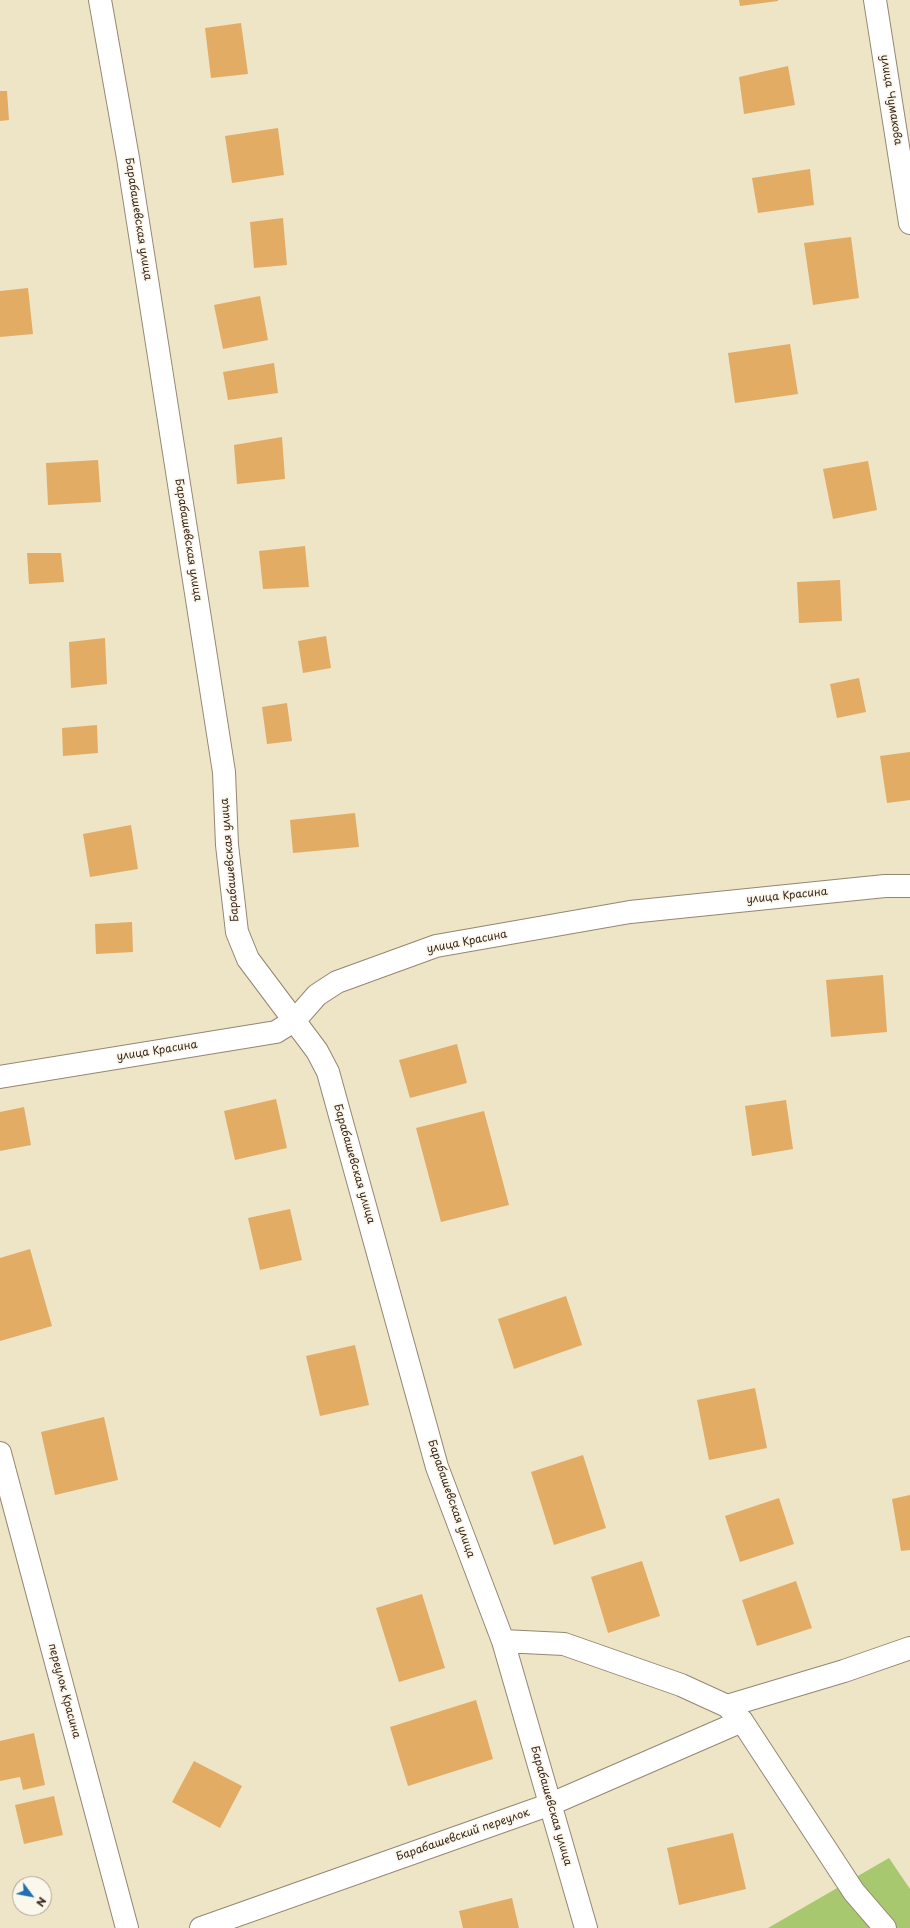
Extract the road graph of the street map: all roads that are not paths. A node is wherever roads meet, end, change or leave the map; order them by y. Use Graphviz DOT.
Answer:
graph roads {
  1 [pos="100,0"];
  2 [pos="875,0"];
  3 [pos="910,223"];
  4 [pos="910,886"];
  5 [pos="295,1020"];
  6 [pos="0,1077"];
  7 [pos="0,1453"];
  8 [pos="503,1641"];
  9 [pos="910,1648"];
  10 [pos="727,1706"];
  11 [pos="742,1721"];
  12 [pos="551,1804"];
  13 [pos="127,1928"];
  14 [pos="201,1928"];
  15 [pos="586,1928"];
  16 [pos="886,1928"];
  1 -- 5 [label="street, Барабашевская улица"];
  2 -- 3 [label="street, улица Чумакова"];
  4 -- 5 [label="street, улица Красина"];
  5 -- 6 [label="street, улица Красина"];
  5 -- 8 [label="street, Барабашевская улица"];
  7 -- 13 [label="street, переулок Красина"];
  8 -- 10 [label="street"];
  8 -- 12 [label="street, Барабашевская улица"];
  9 -- 10 [label="street"];
  10 -- 11 [label="street"];
  11 -- 12 [label="street, Барабашевский переулок"];
  11 -- 16 [label="street"];
  12 -- 14 [label="street, Барабашевский переулок"];
  12 -- 15 [label="street, Барабашевская улица"];
}
